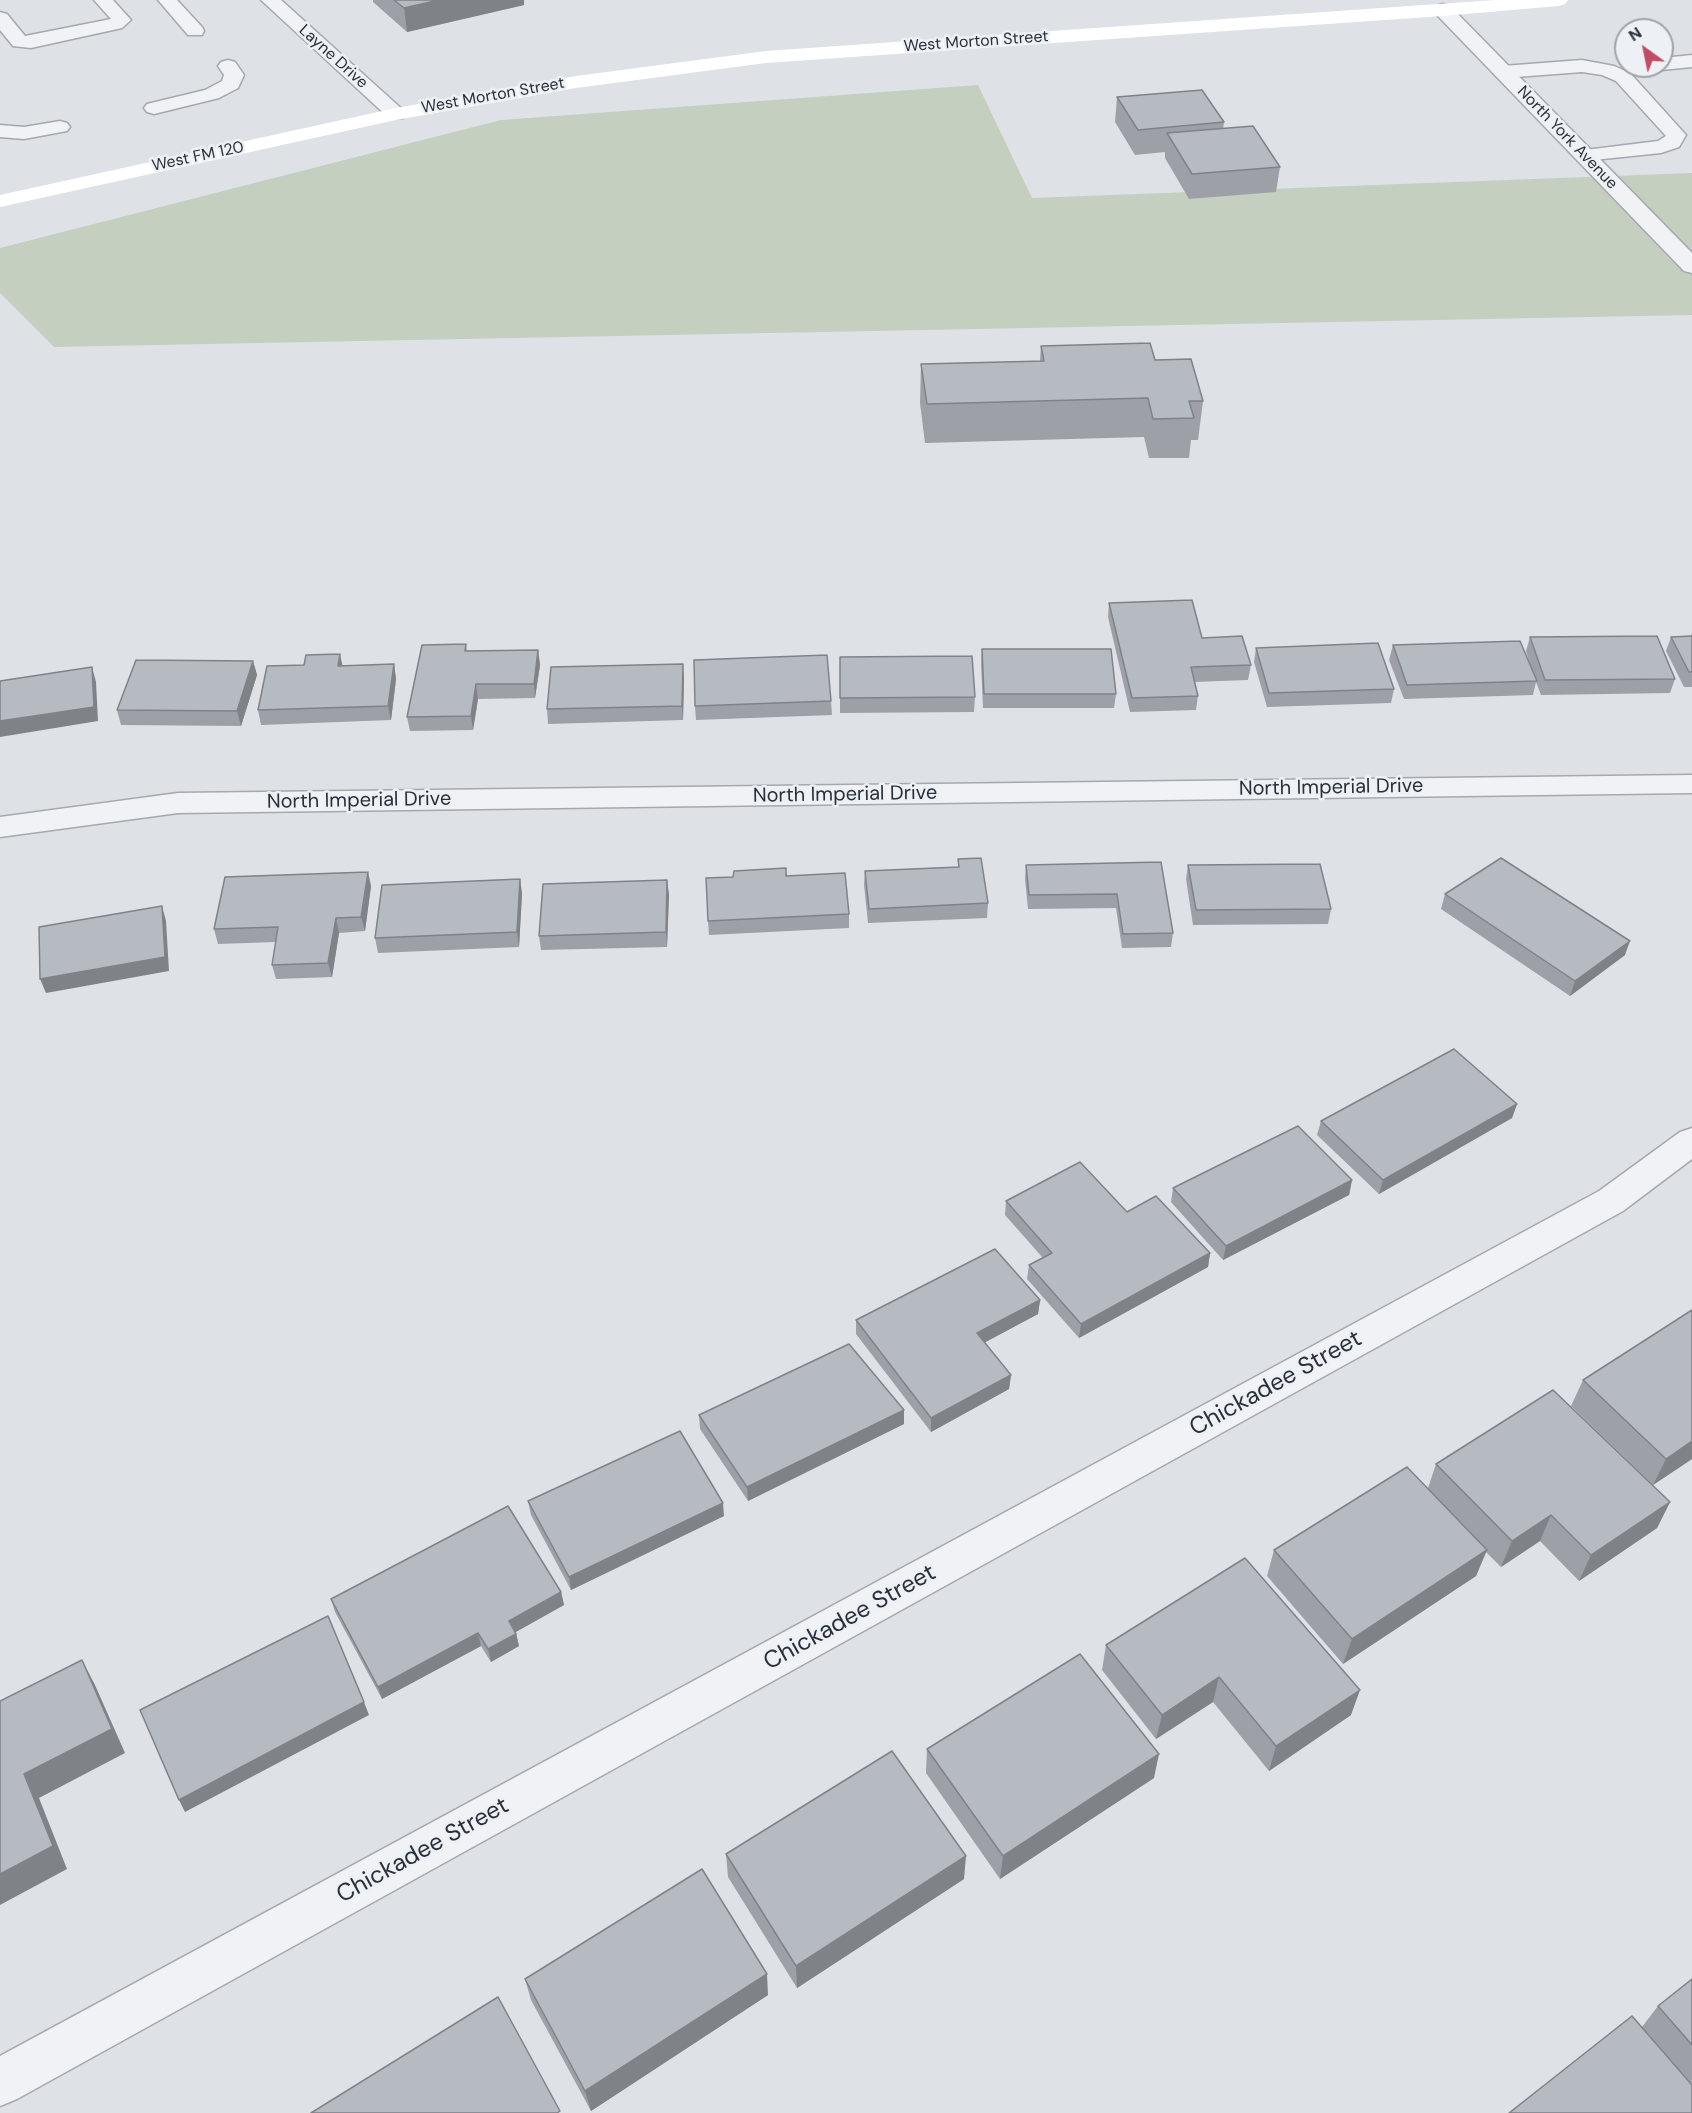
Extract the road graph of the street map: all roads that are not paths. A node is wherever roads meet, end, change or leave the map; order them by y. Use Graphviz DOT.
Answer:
graph roads {
  1 [pos="104,0"];
  2 [pos="167,0"];
  3 [pos="270,0"];
  4 [pos="1559,0"];
  5 [pos="1443,10"];
  6 [pos="0,18"];
  7 [pos="195,31"];
  8 [pos="1692,60"];
  9 [pos="1674,62"];
  10 [pos="228,66"];
  11 [pos="1614,69"];
  12 [pos="1607,70"];
  13 [pos="1503,72"];
  14 [pos="154,108"];
  15 [pos="396,114"];
  16 [pos="60,127"];
  17 [pos="0,131"];
  18 [pos="1584,155"];
  19 [pos="0,201"];
  20 [pos="1692,266"];
  21 [pos="1690,788"];
  22 [pos="0,827"];
  23 [pos="1692,1141"];
  24 [pos="0,2082"];
  1 -- 6 [label="street"];
  2 -- 7 [label="street"];
  3 -- 15 [label="street, Layne Drive"];
  4 -- 5 [label="main road, West Morton Street"];
  5 -- 13 [label="street, North York Avenue"];
  5 -- 15 [label="main road, West Morton Street"];
  8 -- 9 [label="street"];
  10 -- 14 [label="street"];
  11 -- 12 [label="street"];
  12 -- 13 [label="street"];
  12 -- 18 [label="street"];
  13 -- 18 [label="street, North York Avenue"];
  15 -- 19 [label="main road, West FM 120"];
  16 -- 17 [label="street"];
  18 -- 20 [label="street, North York Avenue"];
  21 -- 22 [label="street, North Imperial Drive"];
  23 -- 24 [label="street, Chickadee Street"];
}
